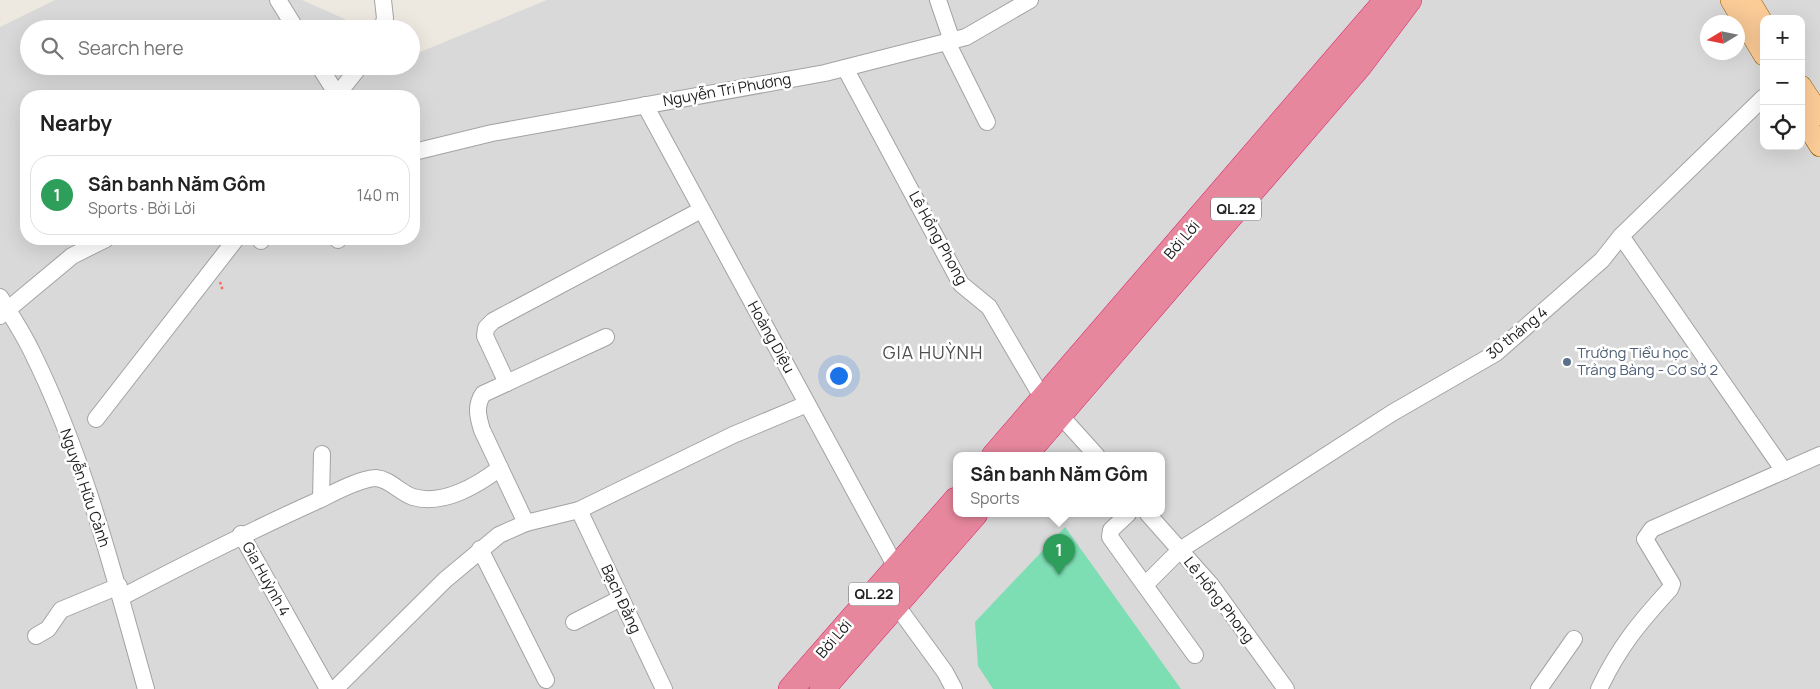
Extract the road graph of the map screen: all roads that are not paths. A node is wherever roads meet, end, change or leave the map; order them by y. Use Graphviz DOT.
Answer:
graph roads {
  1 [pos="278,0"];
  2 [pos="383,0"];
  3 [pos="938,0"];
  4 [pos="1030,0"];
  5 [pos="1387,0"];
  6 [pos="1409,0"];
  7 [pos="1731,0"];
  8 [pos="1749,0"];
  9 [pos="1760,18"];
  10 [pos="290,20"];
  11 [pos="384,20"];
  12 [pos="949,42"];
  13 [pos="1760,48"];
  14 [pos="844,68"];
  15 [pos="324,75"];
  16 [pos="353,75"];
  17 [pos="333,90"];
  18 [pos="342,90"];
  19 [pos="1805,92"];
  20 [pos="1760,101"];
  21 [pos="645,105"];
  22 [pos="1820,114"];
  23 [pos="986,122"];
  24 [pos="1805,122"];
  25 [pos="1820,146"];
  26 [pos="420,151"];
  27 [pos="701,210"];
  28 [pos="1621,236"];
  29 [pos="94,245"];
  30 [pos="231,245"];
  31 [pos="0,297"];
  32 [pos="4,313"];
  33 [pos="606,337"];
  34 [pos="507,383"];
  35 [pos="807,404"];
  36 [pos="1051,407"];
  37 [pos="96,419"];
  38 [pos="999,452"];
  39 [pos="1026,452"];
  40 [pos="1093,452"];
  41 [pos="322,454"];
  42 [pos="1820,455"];
  43 [pos="500,468"];
  44 [pos="1784,471"];
  45 [pos="320,499"];
  46 [pos="953,504"];
  47 [pos="578,510"];
  48 [pos="972,517"];
  49 [pos="1125,517"];
  50 [pos="1151,517"];
  51 [pos="526,523"];
  52 [pos="241,534"];
  53 [pos="480,549"];
  54 [pos="1180,550"];
  55 [pos="898,569"];
  56 [pos="1145,585"];
  57 [pos="120,592"];
  58 [pos="621,598"];
  59 [pos="897,606"];
  60 [pos="574,622"];
  61 [pos="36,636"];
  62 [pos="1574,639"];
  63 [pos="1195,655"];
  64 [pos="546,680"];
  65 [pos="146,689"];
  66 [pos="328,689"];
  67 [pos="334,689"];
  68 [pos="664,689"];
  69 [pos="791,689"];
  70 [pos="822,689"];
  71 [pos="954,689"];
  72 [pos="1286,689"];
  73 [pos="1539,689"];
  74 [pos="1599,689"];
  1 -- 10 [label="street"];
  2 -- 11 [label="street"];
  3 -- 12 [label="street"];
  4 -- 12 [label="street, Nguyễn Tri Phương"];
  5 -- 36 [label="highway, Bời Lời / QL.22"];
  6 -- 36 [label="highway, Bời Lời / QL.22"];
  7 -- 13 [label="main road"];
  8 -- 9 [label="main road"];
  12 -- 14 [label="street, Nguyễn Tri Phương"];
  12 -- 23 [label="street"];
  14 -- 21 [label="street, Nguyễn Tri Phương"];
  14 -- 36 [label="street, Lê Hồng Phong"];
  15 -- 17 [label="street"];
  16 -- 18 [label="street"];
  19 -- 22 [label="main road"];
  20 -- 28 [label="street, 30 tháng 4"];
  21 -- 26 [label="street, Nguyễn Tri Phương"];
  21 -- 27 [label="street, Hoàng Diệu"];
  24 -- 25 [label="main road"];
  27 -- 34 [label="street"];
  27 -- 35 [label="street, Hoàng Diệu"];
  28 -- 44 [label="street"];
  28 -- 54 [label="street, 30 tháng 4"];
  29 -- 32 [label="street"];
  30 -- 37 [label="street"];
  31 -- 32 [label="street, Nguyễn Hữu Cảnh"];
  32 -- 57 [label="street, Nguyễn Hữu Cảnh"];
  33 -- 34 [label="street"];
  34 -- 43 [label="street"];
  35 -- 47 [label="street"];
  35 -- 55 [label="street, Hoàng Diệu"];
  36 -- 38 [label="highway, Bời Lời / QL.22"];
  36 -- 39 [label="highway, Bời Lời / QL.22"];
  36 -- 40 [label="street, Lê Hồng Phong"];
  41 -- 45 [label="street"];
  42 -- 44 [label="street"];
  43 -- 45 [label="street"];
  43 -- 51 [label="street"];
  44 -- 74 [label="street"];
  45 -- 52 [label="street"];
  46 -- 55 [label="highway, Bời Lời / QL.22"];
  47 -- 51 [label="street"];
  47 -- 58 [label="street, Bạch Đằng"];
  48 -- 59 [label="highway, Bời Lời / QL.22"];
  49 -- 56 [label="street"];
  50 -- 54 [label="street, Lê Hồng Phong"];
  51 -- 53 [label="street"];
  52 -- 57 [label="street, Gia Huỳnh 4"];
  52 -- 66 [label="street, Gia Huỳnh 4"];
  53 -- 64 [label="street"];
  53 -- 67 [label="street"];
  54 -- 56 [label="street, 30 tháng 4"];
  54 -- 72 [label="street, Lê Hồng Phong"];
  55 -- 69 [label="highway, Bời Lời / QL.22"];
  56 -- 63 [label="street"];
  57 -- 61 [label="street, Gia Huỳnh 4"];
  57 -- 65 [label="street, Nguyễn Hữu Cảnh"];
  58 -- 60 [label="street"];
  58 -- 68 [label="street, Bạch Đằng"];
  59 -- 70 [label="highway, Bời Lời / QL.22"];
  59 -- 71 [label="street"];
  62 -- 73 [label="street"];
}
